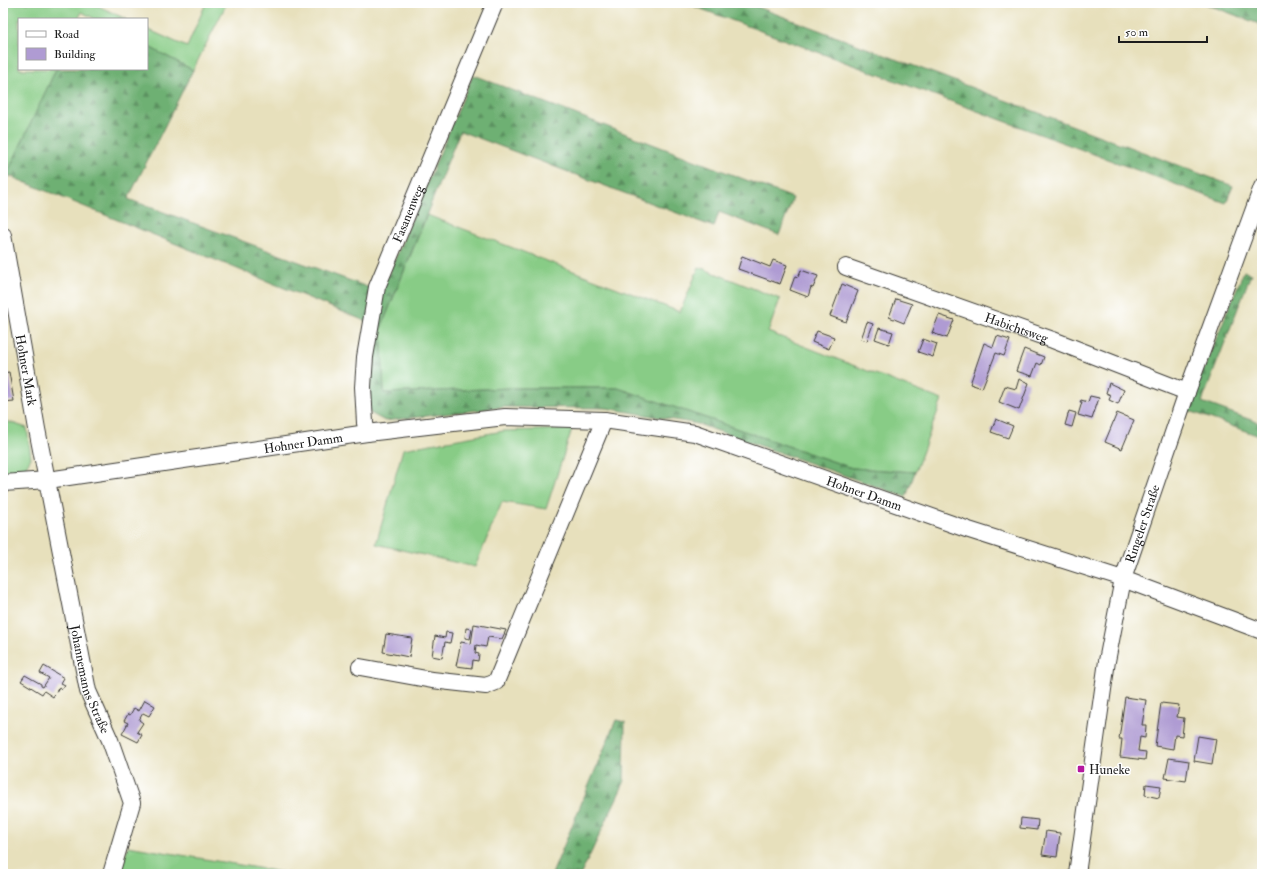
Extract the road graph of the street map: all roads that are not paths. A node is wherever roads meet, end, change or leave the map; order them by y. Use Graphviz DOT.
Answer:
graph roads {
  1 [pos="495,3"];
  2 [pos="1262,187"];
  3 [pos="3,235"];
  4 [pos="846,267"];
  5 [pos="1187,392"];
  6 [pos="604,420"];
  7 [pos="367,433"];
  8 [pos="48,480"];
  9 [pos="3,483"];
  10 [pos="1123,579"];
  11 [pos="1262,630"];
  12 [pos="360,667"];
  13 [pos="111,874"];
  14 [pos="1077,874"];
  1 -- 7 [label="street, Fasanenweg"];
  2 -- 5 [label="street, Ringeler Straße"];
  3 -- 8 [label="street, Hohner Mark"];
  4 -- 5 [label="street, Habichtsweg"];
  5 -- 10 [label="street, Ringeler Straße"];
  6 -- 7 [label="street, Hohner Damm"];
  6 -- 10 [label="street, Hohner Damm"];
  6 -- 12 [label="street"];
  7 -- 8 [label="street, Hohner Damm"];
  8 -- 9 [label="street, Hohner Damm"];
  8 -- 13 [label="street, Johannemanns Straße"];
  10 -- 11 [label="street, Hohner Damm"];
  10 -- 14 [label="street, Ringeler Straße"];
}
